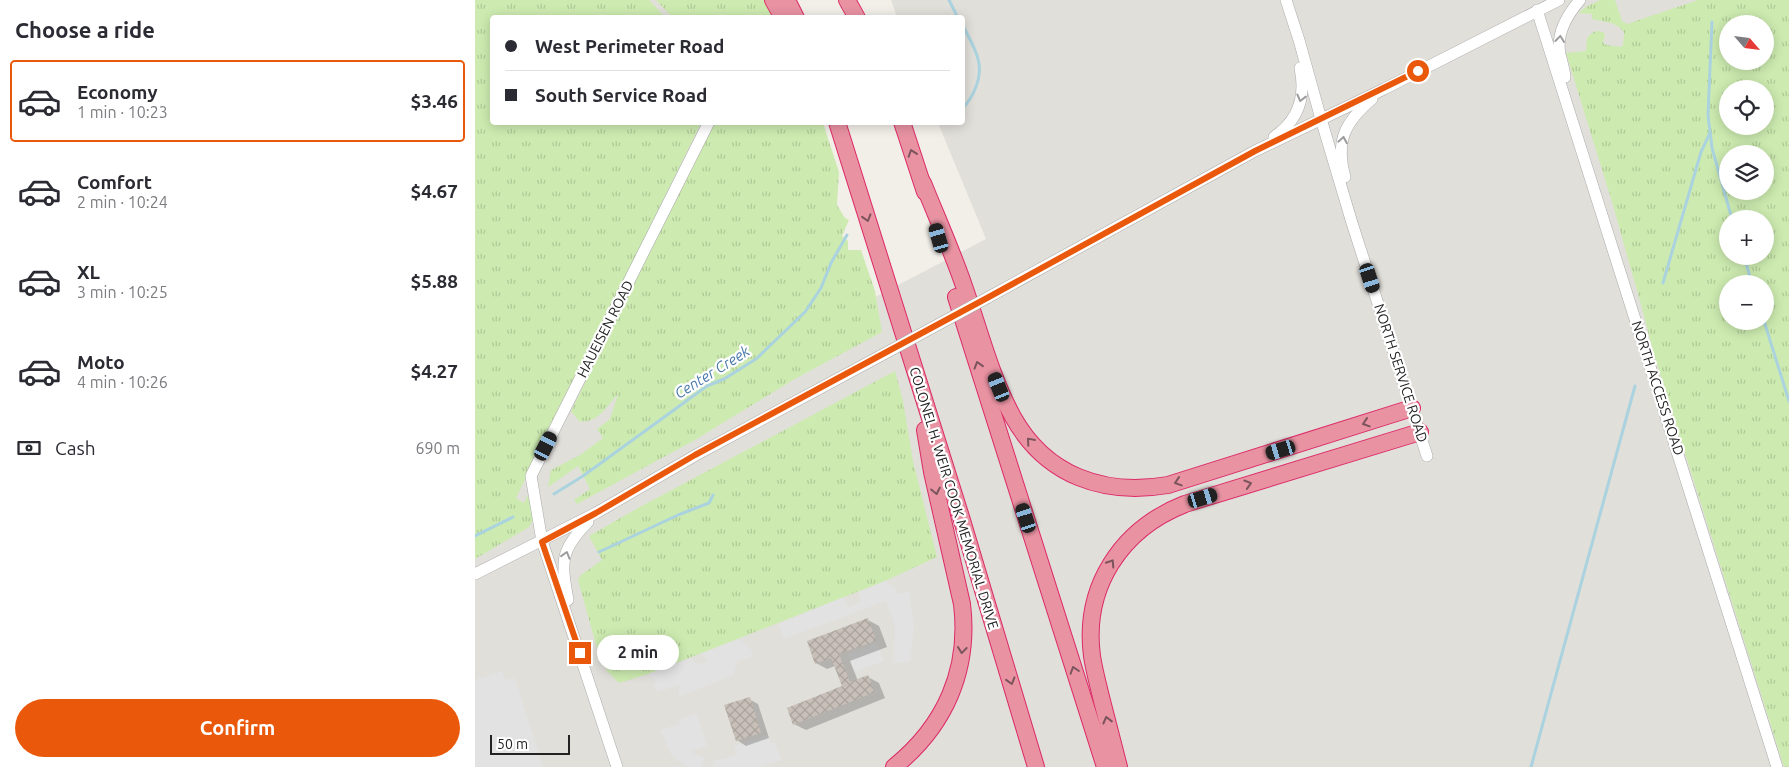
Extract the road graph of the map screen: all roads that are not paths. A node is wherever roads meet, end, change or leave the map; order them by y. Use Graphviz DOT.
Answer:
graph roads {
  1 [pos="773,0"];
  2 [pos="787,0"];
  3 [pos="847,0"];
  4 [pos="1284,0"];
  5 [pos="1559,0"];
  6 [pos="1580,0"];
  7 [pos="1537,10"];
  8 [pos="781,15"];
  9 [pos="794,15"];
  10 [pos="855,15"];
  11 [pos="1384,88"];
  12 [pos="1568,104"];
  13 [pos="1321,119"];
  14 [pos="707,125"];
  15 [pos="834,125"];
  16 [pos="838,125"];
  17 [pos="903,125"];
  18 [pos="1255,151"];
  19 [pos="853,172"];
  20 [pos="923,183"];
  21 [pos="1352,223"];
  22 [pos="916,374"];
  23 [pos="1413,408"];
  24 [pos="1420,432"];
  25 [pos="1427,456"];
  26 [pos="596,513"];
  27 [pos="542,542"];
  28 [pos="475,574"];
  29 [pos="575,637"];
  30 [pos="617,767"];
  31 [pos="894,767"];
  32 [pos="1036,767"];
  33 [pos="1105,767"];
  34 [pos="1119,767"];
  35 [pos="1777,767"];
  1 -- 8 [label="highway"];
  2 -- 9 [label="highway"];
  3 -- 10 [label="highway"];
  4 -- 13 [label="street, NORTH SERVICE ROAD"];
  4 -- 18 [label="street, one-way"];
  5 -- 7 [label="street"];
  12 -- 6 [label="street, one-way"];
  7 -- 11 [label="street"];
  7 -- 12 [label="street, NORTH ACCESS ROAD"];
  11 -- 13 [label="street"];
  21 -- 11 [label="street, one-way"];
  12 -- 35 [label="street, NORTH ACCESS ROAD"];
  13 -- 18 [label="street"];
  13 -- 21 [label="street, NORTH SERVICE ROAD"];
  14 -- 27 [label="street, HAUEISEN ROAD"];
  15 -- 19 [label="highway"];
  16 -- 19 [label="highway"];
  20 -- 17 [label="highway, one-way"];
  18 -- 26 [label="street, bridge"];
  19 -- 22 [label="highway, COLONEL H. WEIR COOK MEMORIAL DRIVE, one-way"];
  23 -- 20 [label="highway, one-way"];
  33 -- 20 [label="highway, one-way"];
  21 -- 23 [label="street, NORTH SERVICE ROAD"];
  22 -- 31 [label="highway, one-way"];
  22 -- 32 [label="highway, COLONEL H. WEIR COOK MEMORIAL DRIVE, one-way"];
  23 -- 24 [label="street, NORTH SERVICE ROAD"];
  24 -- 25 [label="street, NORTH SERVICE ROAD"];
  34 -- 24 [label="highway, one-way"];
  26 -- 27 [label="street"];
  29 -- 26 [label="street, one-way"];
  27 -- 28 [label="street"];
  27 -- 29 [label="street, HAUEISEN ROAD"];
  29 -- 30 [label="street"];
}
